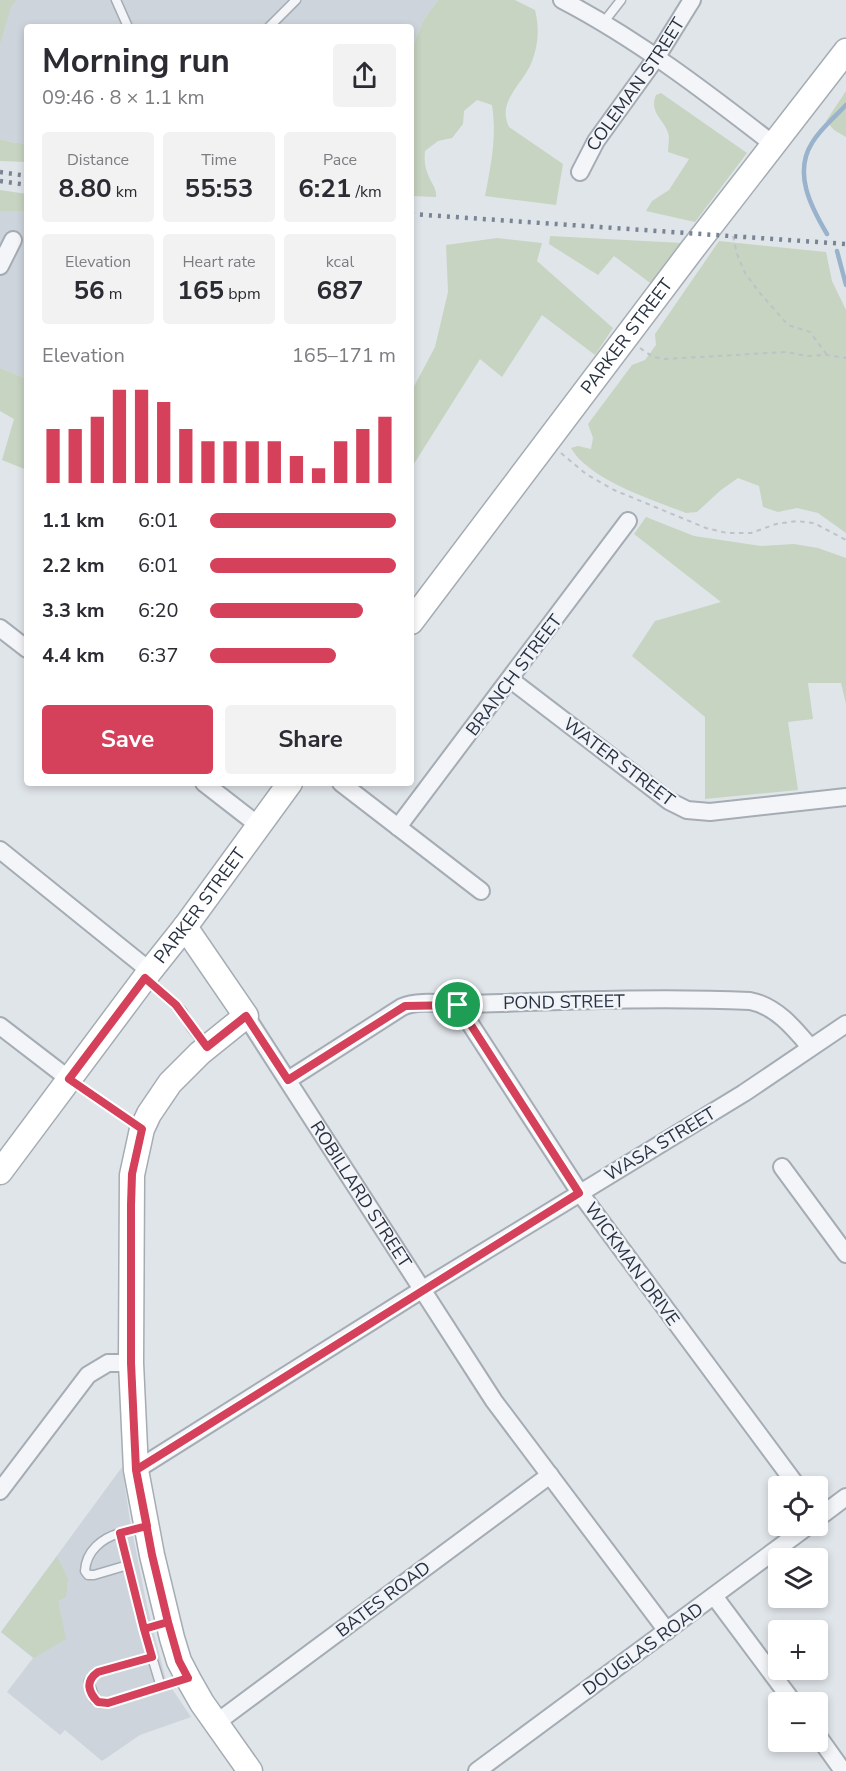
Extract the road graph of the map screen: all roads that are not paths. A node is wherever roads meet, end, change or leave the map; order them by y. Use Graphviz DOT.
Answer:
graph roads {
  1 [pos="116,0"];
  2 [pos="296,0"];
  3 [pos="621,0"];
  4 [pos="692,0"];
  5 [pos="572,2"];
  6 [pos="603,23"];
  7 [pos="127,24"];
  8 [pos="272,24"];
  9 [pos="846,51"];
  10 [pos="656,58"];
  11 [pos="773,144"];
  12 [pos="580,172"];
  13 [pos="13,240"];
  14 [pos="0,266"];
  15 [pos="628,521"];
  16 [pos="414,618"];
  17 [pos="0,628"];
  18 [pos="24,647"];
  19 [pos="511,680"];
  20 [pos="208,786"];
  21 [pos="288,786"];
  22 [pos="345,786"];
  23 [pos="846,797"];
  24 [pos="258,825"];
  25 [pos="398,827"];
  26 [pos="0,850"];
  27 [pos="481,891"];
  28 [pos="185,927"];
  29 [pos="147,975"];
  30 [pos="458,1005"];
  31 [pos="246,1016"];
  32 [pos="846,1024"];
  33 [pos="0,1026"];
  34 [pos="207,1047"];
  35 [pos="810,1047"];
  36 [pos="69,1079"];
  37 [pos="288,1080"];
  38 [pos="142,1129"];
  39 [pos="782,1167"];
  40 [pos="0,1172"];
  41 [pos="579,1193"];
  42 [pos="846,1254"];
  43 [pos="423,1289"];
  44 [pos="131,1363"];
  45 [pos="136,1470"];
  46 [pos="550,1475"];
  47 [pos="789,1476"];
  48 [pos="0,1491"];
  49 [pos="846,1497"];
  50 [pos="828,1510"];
  51 [pos="147,1526"];
  52 [pos="120,1533"];
  53 [pos="793,1536"];
  54 [pos="128,1565"];
  55 [pos="714,1596"];
  56 [pos="168,1622"];
  57 [pos="144,1629"];
  58 [pos="668,1631"];
  59 [pos="152,1657"];
  60 [pos="188,1678"];
  61 [pos="161,1687"];
  62 [pos="786,1692"];
  63 [pos="216,1723"];
  64 [pos="828,1750"];
  65 [pos="250,1771"];
  66 [pos="477,1771"];
  67 [pos="843,1771"];
  1 -- 7 [label="lane"];
  2 -- 8 [label="lane"];
  3 -- 6 [label="lane"];
  4 -- 10 [label="street, COLEMAN STREET"];
  5 -- 6 [label="street"];
  6 -- 10 [label="street"];
  9 -- 11 [label="main road, PARKER STREET"];
  10 -- 11 [label="street"];
  10 -- 12 [label="street, COLEMAN STREET"];
  11 -- 16 [label="main road, PARKER STREET"];
  13 -- 14 [label="street"];
  15 -- 19 [label="street, BRANCH STREET"];
  17 -- 18 [label="street"];
  19 -- 23 [label="street, WATER STREET"];
  19 -- 25 [label="street, BRANCH STREET"];
  20 -- 24 [label="street"];
  21 -- 24 [label="main road, PARKER STREET"];
  22 -- 25 [label="street"];
  24 -- 28 [label="main road, PARKER STREET"];
  25 -- 27 [label="street"];
  26 -- 29 [label="street"];
  28 -- 29 [label="main road, PARKER STREET"];
  28 -- 31 [label="main road, ROBILLARD STREET"];
  29 -- 34 [label="lane"];
  29 -- 36 [label="main road, PARKER STREET"];
  30 -- 35 [label="street, POND STREET"];
  30 -- 37 [label="street, POND STREET"];
  30 -- 41 [label="street, WICKMAN DRIVE"];
  31 -- 34 [label="main road"];
  31 -- 37 [label="street, ROBILLARD STREET"];
  32 -- 35 [label="street, WASA STREET"];
  33 -- 36 [label="street"];
  34 -- 38 [label="main road"];
  35 -- 41 [label="street, WASA STREET"];
  36 -- 38 [label="lane"];
  36 -- 40 [label="main road, PARKER STREET"];
  37 -- 43 [label="street, ROBILLARD STREET"];
  38 -- 44 [label="main road"];
  39 -- 42 [label="street"];
  41 -- 43 [label="street, WASA STREET"];
  41 -- 47 [label="street, WICKMAN DRIVE"];
  43 -- 45 [label="street, WASA STREET"];
  43 -- 46 [label="street, ROBILLARD STREET"];
  44 -- 45 [label="main road"];
  44 -- 48 [label="street"];
  45 -- 51 [label="main road"];
  46 -- 58 [label="street, ROBILLARD STREET"];
  46 -- 63 [label="street, BATES ROAD"];
  49 -- 50 [label="street, DOUGLAS ROAD"];
  51 -- 52 [label="lane"];
  51 -- 56 [label="main road"];
  52 -- 54 [label="lane"];
  52 -- 54 [label="lane"];
  53 -- 55 [label="street, DOUGLAS ROAD"];
  54 -- 57 [label="lane"];
  55 -- 58 [label="street, DOUGLAS ROAD"];
  55 -- 62 [label="street"];
  56 -- 57 [label="lane"];
  56 -- 60 [label="main road"];
  57 -- 59 [label="lane"];
  58 -- 66 [label="street, DOUGLAS ROAD"];
  59 -- 61 [label="lane"];
  59 -- 61 [label="lane"];
  60 -- 61 [label="lane"];
  60 -- 63 [label="main road"];
  63 -- 65 [label="main road"];
  64 -- 67 [label="street"];
}
